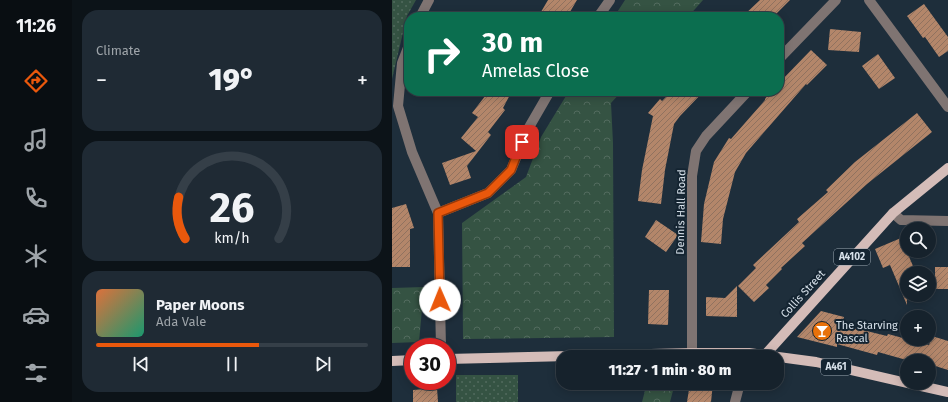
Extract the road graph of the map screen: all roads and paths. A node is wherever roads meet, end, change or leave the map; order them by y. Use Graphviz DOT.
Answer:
graph roads {
  1 [pos="429,0"];
  2 [pos="610,0"];
  3 [pos="836,0"];
  4 [pos="869,0"];
  5 [pos="423,12"];
  6 [pos="602,12"];
  7 [pos="784,54"];
  8 [pos="404,58"];
  9 [pos="547,96"];
  10 [pos="743,96"];
  11 [pos="395,107"];
  12 [pos="948,107"];
  13 [pos="948,168"];
  14 [pos="438,213"];
  15 [pos="893,213"];
  16 [pos="948,221"];
  17 [pos="441,338"];
  18 [pos="692,350"];
  19 [pos="770,350"];
  20 [pos="556,356"];
  21 [pos="784,358"];
  22 [pos="456,359"];
  23 [pos="404,360"];
  24 [pos="392,361"];
  25 [pos="900,381"];
  26 [pos="936,389"];
  27 [pos="738,390"];
  28 [pos="948,392"];
  29 [pos="735,402"];
  1 -- 5 [label="street"];
  2 -- 6 [label="street"];
  3 -- 7 [label="street"];
  4 -- 12 [label="street"];
  8 -- 11 [label="street"];
  9 -- 14 [label="street"];
  10 -- 18 [label="street, Dennis Hall Road"];
  11 -- 14 [label="street"];
  13 -- 15 [label="main road, Collis Street / A4102"];
  14 -- 17 [label="street"];
  15 -- 16 [label="street"];
  15 -- 19 [label="main road, Collis Street / A4102"];
  20 -- 22 [label="main road, A461"];
  21 -- 25 [label="main road, A461"];
  23 -- 24 [label="main road"];
  26 -- 28 [label="main road, A461"];
  27 -- 29 [label="street"];
}
